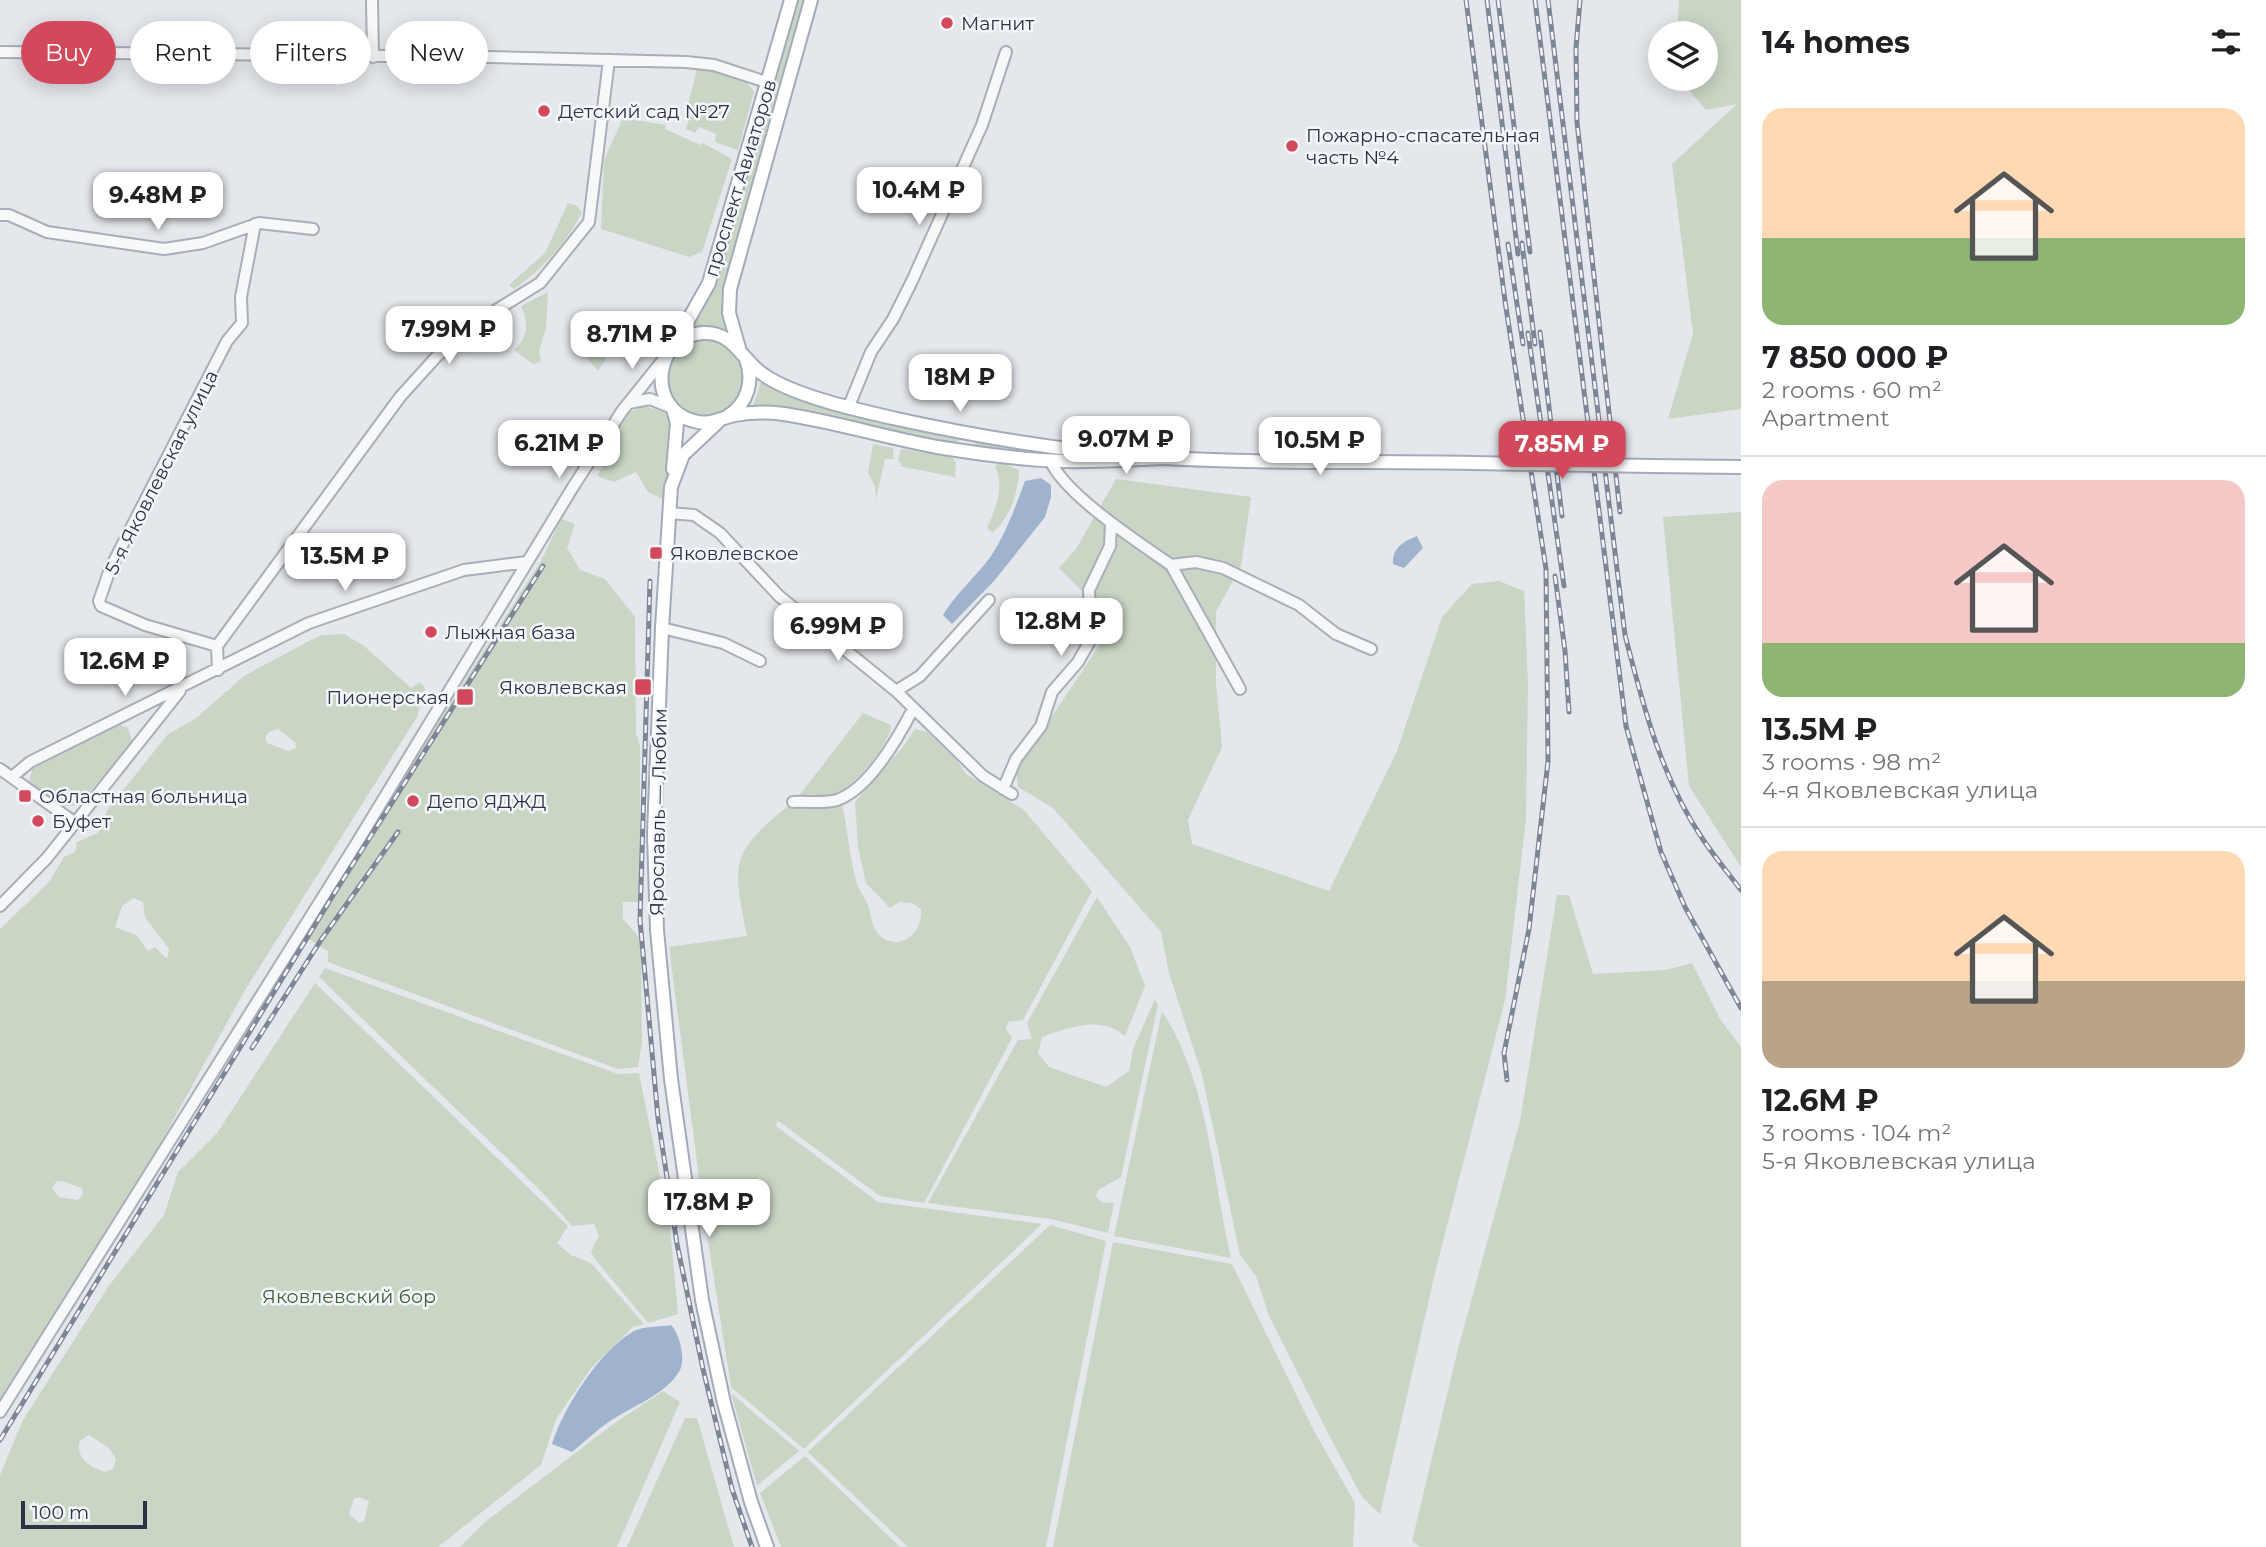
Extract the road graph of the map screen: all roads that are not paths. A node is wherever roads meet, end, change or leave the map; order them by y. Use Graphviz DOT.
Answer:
graph roads {
  1 [pos="372,0"];
  2 [pos="791,0"];
  3 [pos="811,0"];
  4 [pos="0,52"];
  5 [pos="1006,52"];
  6 [pos="373,57"];
  7 [pos="609,61"];
  8 [pos="769,83"];
  9 [pos="0,215"];
  10 [pos="255,224"];
  11 [pos="313,229"];
  12 [pos="670,350"];
  13 [pos="742,353"];
  14 [pos="849,406"];
  15 [pos="672,408"];
  16 [pos="622,411"];
  17 [pos="723,419"];
  18 [pos="1167,458"];
  19 [pos="1051,460"];
  20 [pos="1741,467"];
  21 [pos="671,487"];
  22 [pos="669,513"];
  23 [pos="1111,523"];
  24 [pos="527,562"];
  25 [pos="1171,565"];
  26 [pos="989,600"];
  27 [pos="662,628"];
  28 [pos="217,646"];
  29 [pos="1371,649"];
  30 [pos="760,660"];
  31 [pos="218,670"];
  32 [pos="184,687"];
  33 [pos="1240,689"];
  34 [pos="897,691"];
  35 [pos="913,709"];
  36 [pos="0,769"];
  37 [pos="12,777"];
  38 [pos="793,802"];
  39 [pos="74,822"];
  40 [pos="0,906"];
  41 [pos="0,1412"];
  42 [pos="767,1547"];
  1 -- 6 [label="street"];
  2 -- 8 [label="main road, проспект Авиаторов"];
  3 -- 13 [label="main road, проспект Авиаторов"];
  4 -- 6 [label="street"];
  5 -- 14 [label="street"];
  6 -- 7 [label="street"];
  7 -- 8 [label="street"];
  7 -- 28 [label="street"];
  8 -- 12 [label="main road, проспект Авиаторов"];
  9 -- 10 [label="street"];
  10 -- 11 [label="street"];
  10 -- 28 [label="street, 5-я Яковлевская улица"];
  12 -- 13 [label="main road"];
  12 -- 15 [label="main road"];
  12 -- 16 [label="street"];
  13 -- 14 [label="main road"];
  13 -- 17 [label="main road"];
  14 -- 18 [label="main road"];
  15 -- 16 [label="street"];
  15 -- 17 [label="main road"];
  15 -- 21 [label="main road"];
  16 -- 24 [label="street"];
  17 -- 19 [label="main road"];
  17 -- 21 [label="main road, Ярославль — Любим"];
  18 -- 19 [label="main road"];
  18 -- 20 [label="main road, bridge"];
  19 -- 23 [label="street"];
  21 -- 22 [label="main road, Ярославль — Любим"];
  22 -- 27 [label="main road, Ярославль — Любим"];
  22 -- 34 [label="street"];
  23 -- 25 [label="street"];
  23 -- 35 [label="street"];
  24 -- 31 [label="street"];
  24 -- 41 [label="street"];
  25 -- 29 [label="street"];
  25 -- 33 [label="street"];
  26 -- 34 [label="street"];
  27 -- 30 [label="street"];
  27 -- 42 [label="main road, Ярославль — Любим"];
  28 -- 31 [label="street"];
  31 -- 32 [label="street"];
  32 -- 37 [label="street"];
  32 -- 39 [label="street"];
  34 -- 35 [label="street"];
  35 -- 38 [label="street"];
  36 -- 37 [label="street"];
  37 -- 39 [label="street"];
  39 -- 40 [label="street"];
}
